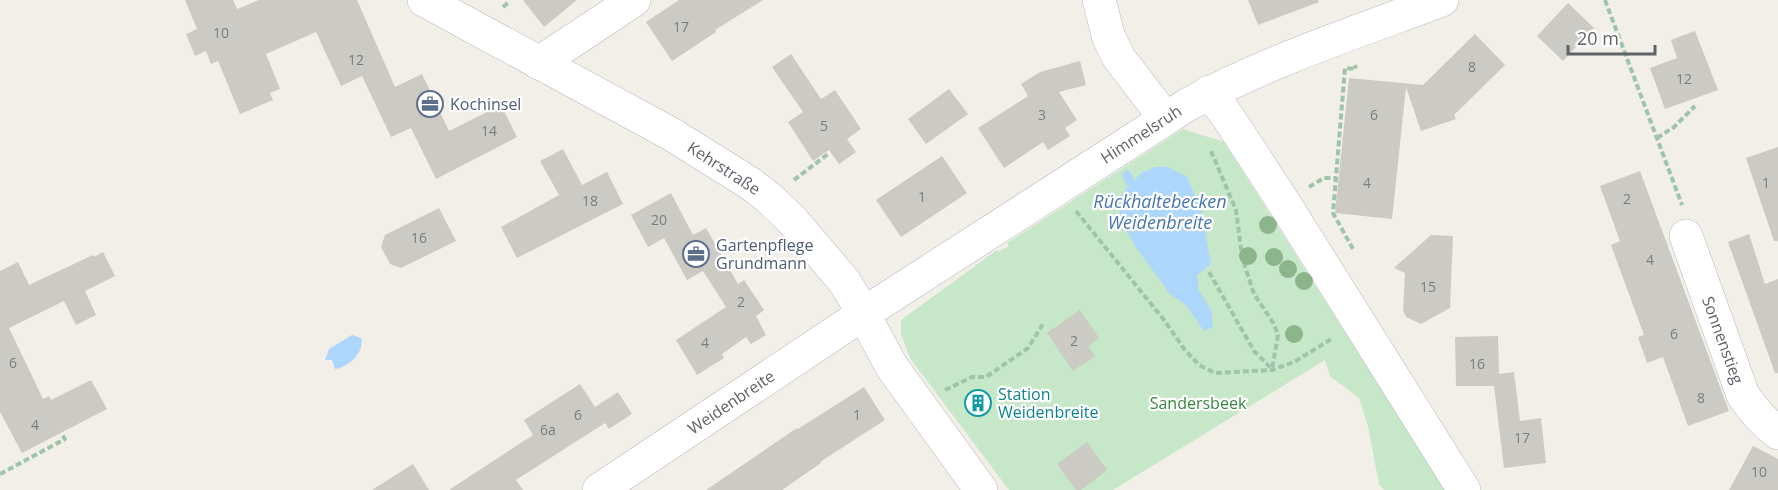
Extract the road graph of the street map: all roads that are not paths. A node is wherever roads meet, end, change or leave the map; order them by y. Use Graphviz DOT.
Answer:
graph roads {
  1 [pos="424,0"];
  2 [pos="634,0"];
  3 [pos="1098,0"];
  4 [pos="1442,0"];
  5 [pos="539,63"];
  6 [pos="1218,104"];
  7 [pos="1165,118"];
  8 [pos="1686,236"];
  9 [pos="863,314"];
  10 [pos="1778,433"];
  11 [pos="599,490"];
  12 [pos="981,490"];
  13 [pos="1464,490"];
  1 -- 5 [label="street, Kehrstraße"];
  2 -- 5 [label="street"];
  3 -- 7 [label="street"];
  4 -- 6 [label="street, Himmelsruh"];
  5 -- 9 [label="street, Kehrstraße"];
  6 -- 7 [label="street, Himmelsruh"];
  6 -- 13 [label="street"];
  7 -- 9 [label="street, Himmelsruh"];
  8 -- 10 [label="street, Sonnenstieg"];
  9 -- 11 [label="street, Weidenbreite"];
  9 -- 12 [label="street, Kehrstraße"];
}
